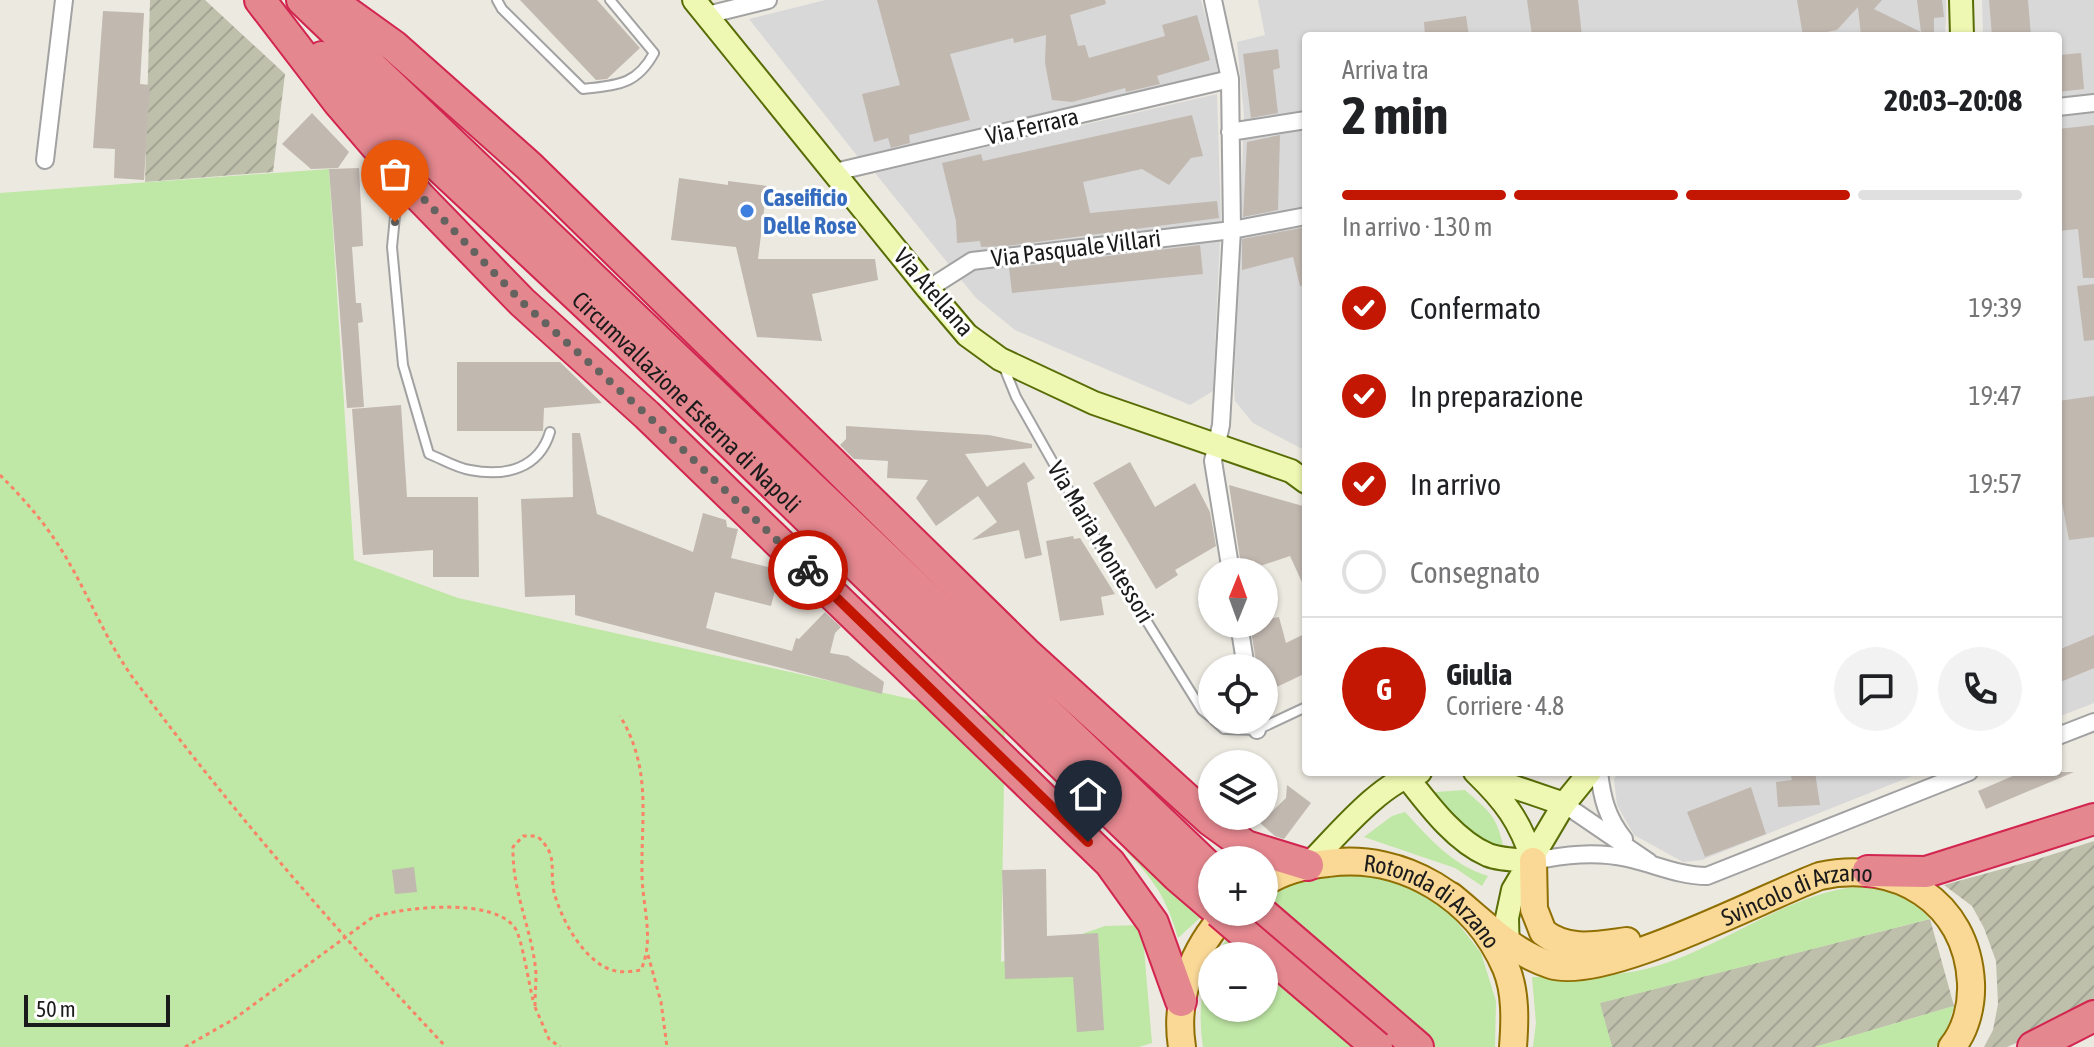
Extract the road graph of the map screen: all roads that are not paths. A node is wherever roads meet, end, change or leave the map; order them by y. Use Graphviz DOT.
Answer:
graph roads {
  1 [pos="64,0"];
  2 [pos="261,0"];
  3 [pos="302,0"];
  4 [pos="330,0"];
  5 [pos="497,0"];
  6 [pos="610,0"];
  7 [pos="768,0"];
  8 [pos="1213,0"];
  9 [pos="1961,0"];
  10 [pos="701,8"];
  11 [pos="1962,32"];
  12 [pos="1230,79"];
  13 [pos="2094,103"];
  14 [pos="2062,107"];
  15 [pos="1302,121"];
  16 [pos="1230,132"];
  17 [pos="45,160"];
  18 [pos="835,172"];
  19 [pos="399,173"];
  20 [pos="1302,217"];
  21 [pos="1232,230"];
  22 [pos="928,289"];
  23 [pos="633,332"];
  24 [pos="1000,359"];
  25 [pos="550,432"];
  26 [pos="1218,446"];
  27 [pos="1302,479"];
  28 [pos="1229,558"];
  29 [pos="1198,704"];
  30 [pos="1302,708"];
  31 [pos="1278,717"];
  32 [pos="2094,722"];
  33 [pos="2062,734"];
  34 [pos="1407,776"];
  35 [pos="1413,776"];
  36 [pos="1476,776"];
  37 [pos="1482,776"];
  38 [pos="1587,776"];
  39 [pos="1599,776"];
  40 [pos="1959,776"];
  41 [pos="1564,804"];
  42 [pos="2094,819"];
  43 [pos="1630,846"];
  44 [pos="1198,857"];
  45 [pos="1533,861"];
  46 [pos="1308,865"];
  47 [pos="1653,865"];
  48 [pos="1868,871"];
  49 [pos="1278,877"];
  50 [pos="1198,894"];
  51 [pos="1451,896"];
  52 [pos="1214,926"];
  53 [pos="1235,926"];
  54 [pos="1277,926"];
  55 [pos="1683,934"];
  56 [pos="1508,942"];
  57 [pos="1507,970"];
  58 [pos="1181,1001"];
  59 [pos="2094,1016"];
  60 [pos="1180,1044"];
  61 [pos="1377,1047"];
  62 [pos="1418,1047"];
  63 [pos="1513,1047"];
  64 [pos="1952,1047"];
  65 [pos="2033,1047"];
  1 -- 17 [label="street"];
  2 -- 19 [label="highway"];
  2 -- 23 [label="highway, Circumvallazione Esterna di Napoli"];
  3 -- 23 [label="highway, Circumvallazione Esterna di Napoli"];
  4 -- 46 [label="highway"];
  5 -- 6 [label="lane"];
  7 -- 10 [label="street"];
  8 -- 12 [label="street"];
  9 -- 11 [label="main road"];
  10 -- 18 [label="main road, Via Atellana"];
  12 -- 16 [label="street"];
  12 -- 18 [label="street, Via Ferrara"];
  13 -- 14 [label="street"];
  15 -- 16 [label="street"];
  16 -- 21 [label="street"];
  18 -- 22 [label="main road, Via Atellana"];
  19 -- 25 [label="lane"];
  19 -- 58 [label="highway"];
  20 -- 21 [label="street, Via Pasquale Villari"];
  21 -- 22 [label="street, Via Pasquale Villari"];
  21 -- 26 [label="street"];
  22 -- 24 [label="main road, Via Atellana"];
  23 -- 44 [label="highway, Circumvallazione Esterna di Napoli"];
  23 -- 50 [label="highway, Circumvallazione Esterna di Napoli"];
  24 -- 26 [label="main road, Via Atellana"];
  24 -- 29 [label="lane, Via Maria Montessori"];
  26 -- 27 [label="main road, Via Atellana"];
  26 -- 28 [label="street"];
  30 -- 31 [label="lane, Via Maria Montessori"];
  32 -- 33 [label="street"];
  34 -- 46 [label="main road"];
  35 -- 45 [label="main road"];
  36 -- 45 [label="main road"];
  37 -- 41 [label="main road"];
  38 -- 41 [label="main road"];
  39 -- 43 [label="street"];
  40 -- 47 [label="street"];
  41 -- 43 [label="street"];
  41 -- 45 [label="main road"];
  42 -- 48 [label="highway"];
  43 -- 47 [label="street"];
  45 -- 47 [label="street"];
  45 -- 55 [label="main road"];
  45 -- 56 [label="main road"];
  46 -- 49 [label="main road, Rotonda di Arzano"];
  46 -- 51 [label="main road, Rotonda di Arzano"];
  48 -- 55 [label="main road, Svincolo di Arzano"];
  48 -- 64 [label="main road, Svincolo di Arzano"];
  51 -- 56 [label="main road, Svincolo di Arzano"];
  51 -- 57 [label="main road, Rotonda di Arzano"];
  52 -- 58 [label="main road"];
  53 -- 61 [label="highway, bridge"];
  54 -- 62 [label="highway"];
  55 -- 56 [label="main road, Svincolo di Arzano"];
  56 -- 57 [label="main road"];
  57 -- 63 [label="main road, Rotonda di Arzano"];
  58 -- 60 [label="main road"];
  59 -- 65 [label="highway"];
}
